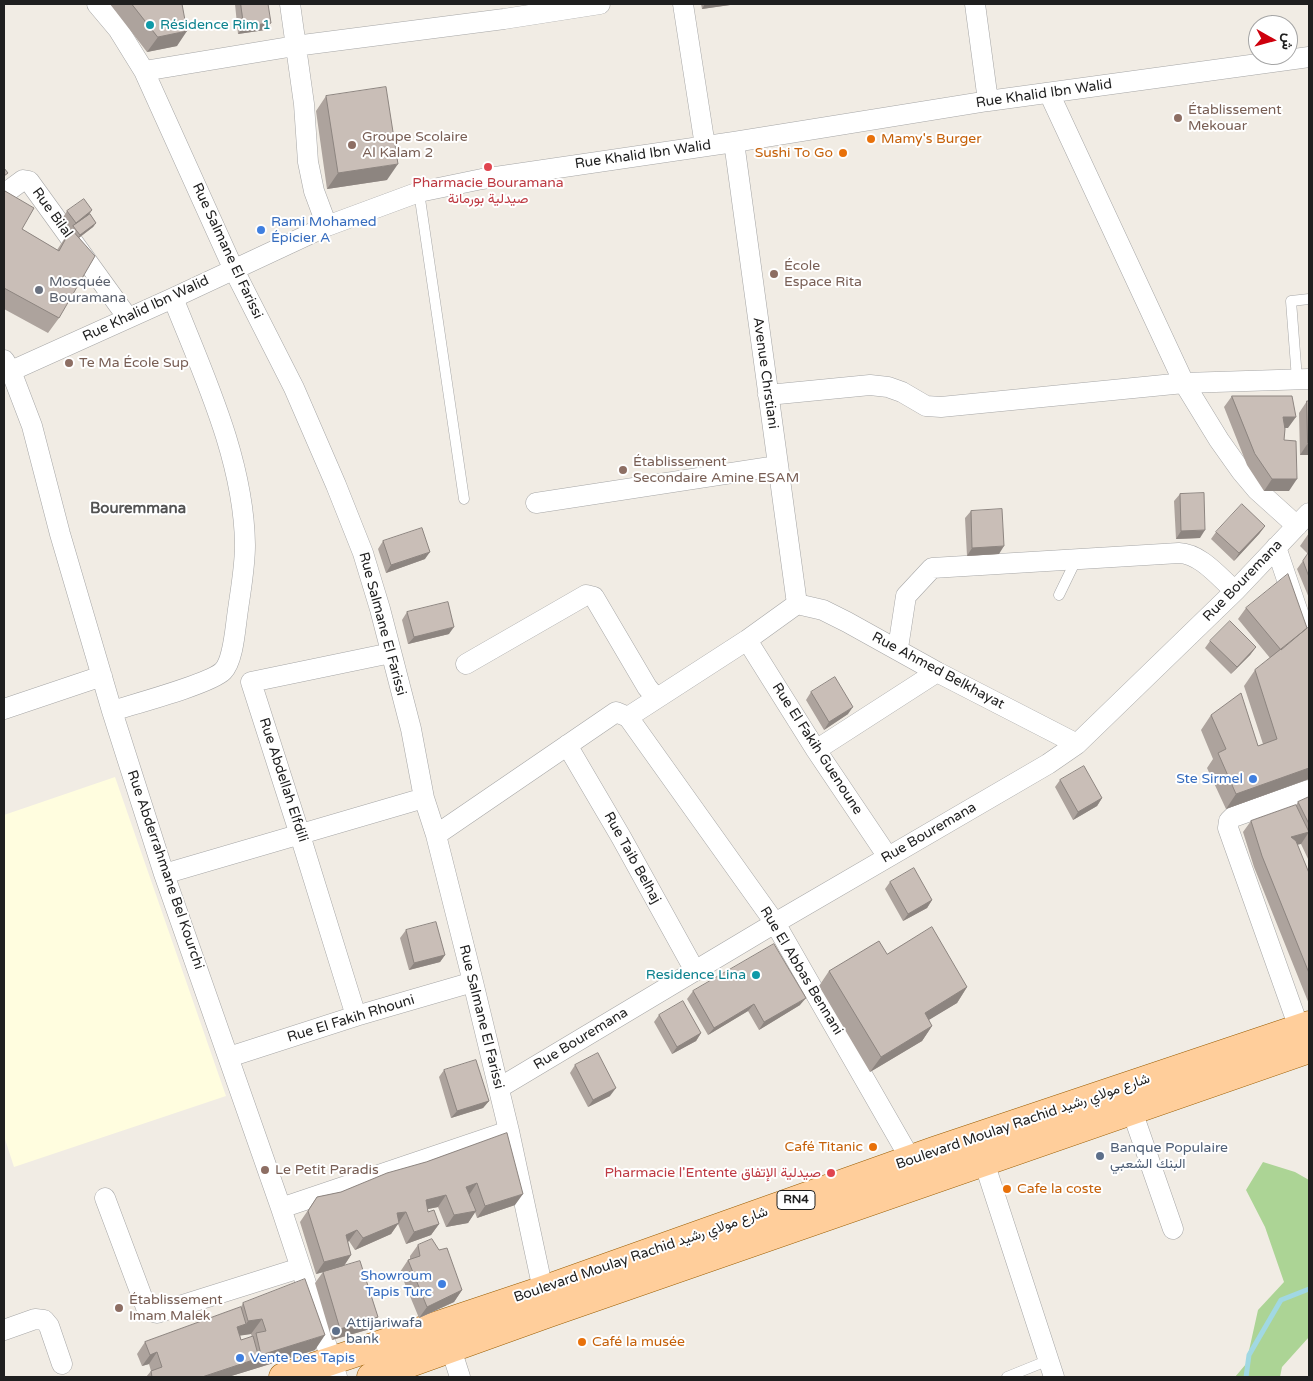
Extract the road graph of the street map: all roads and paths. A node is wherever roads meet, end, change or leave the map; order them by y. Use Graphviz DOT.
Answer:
graph roads {
  1 [pos="97,4"];
  2 [pos="290,4"];
  3 [pos="600,4"];
  4 [pos="683,4"];
  5 [pos="975,4"];
  6 [pos="503,11"];
  7 [pos="296,46"];
  8 [pos="1309,57"];
  9 [pos="144,70"];
  10 [pos="1048,93"];
  11 [pos="988,102"];
  12 [pos="734,142"];
  13 [pos="705,146"];
  14 [pos="419,192"];
  15 [pos="4,194"];
  16 [pos="327,226"];
  17 [pos="233,268"];
  18 [pos="173,298"];
  19 [pos="1309,299"];
  20 [pos="128,318"];
  21 [pos="7,366"];
  22 [pos="1303,379"];
  23 [pos="1184,383"];
  24 [pos="768,395"];
  25 [pos="777,466"];
  26 [pos="464,499"];
  27 [pos="536,503"];
  28 [pos="1303,519"];
  29 [pos="1276,547"];
  30 [pos="1076,560"];
  31 [pos="1234,591"];
  32 [pos="1059,595"];
  33 [pos="797,604"];
  34 [pos="747,640"];
  35 [pos="1309,645"];
  36 [pos="898,648"];
  37 [pos="391,653"];
  38 [pos="466,664"];
  39 [pos="223,671"];
  40 [pos="938,672"];
  41 [pos="102,676"];
  42 [pos="251,682"];
  43 [pos="656,698"];
  44 [pos="4,709"];
  45 [pos="112,711"];
  46 [pos="628,717"];
  47 [pos="1077,744"];
  48 [pos="567,745"];
  49 [pos="816,750"];
  50 [pos="1309,790"];
  51 [pos="424,798"];
  52 [pos="300,835"];
  53 [pos="436,835"];
  54 [pos="888,857"];
  55 [pos="164,874"];
  56 [pos="775,923"];
  57 [pos="695,971"];
  58 [pos="473,982"];
  59 [pos="356,1016"];
  60 [pos="1306,1034"];
  61 [pos="229,1057"];
  62 [pos="499,1088"];
  63 [pos="1132,1111"];
  64 [pos="509,1131"];
  65 [pos="911,1160"];
  66 [pos="984,1162"];
  67 [pos="106,1198"];
  68 [pos="281,1208"];
  69 [pos="1173,1229"];
  70 [pos="300,1268"];
  71 [pos="543,1290"];
  72 [pos="4,1330"];
  73 [pos="451,1349"];
  74 [pos="62,1364"];
  75 [pos="334,1369"];
  76 [pos="1051,1369"];
  77 [pos="284,1377"];
  78 [pos="371,1377"];
  79 [pos="460,1377"];
  80 [pos="1008,1377"];
  1 -- 9 [label="street, Rue Salmane El Farissi"];
  2 -- 7 [label="street"];
  3 -- 6 [label="street"];
  4 -- 13 [label="street"];
  5 -- 11 [label="street"];
  6 -- 7 [label="street"];
  7 -- 9 [label="street"];
  7 -- 16 [label="street"];
  8 -- 10 [label="street, Rue Khalid Ibn Walid"];
  9 -- 17 [label="street, Rue Salmane El Farissi"];
  10 -- 11 [label="street, Rue Khalid Ibn Walid"];
  10 -- 23 [label="street"];
  11 -- 12 [label="street, Rue Khalid Ibn Walid"];
  12 -- 13 [label="street, Rue Khalid Ibn Walid"];
  12 -- 24 [label="street, Avenue Chrstiani"];
  13 -- 14 [label="street, Rue Khalid Ibn Walid"];
  14 -- 16 [label="street, Rue Khalid Ibn Walid"];
  14 -- 26 [label="lane"];
  15 -- 20 [label="street, Rue Bilal"];
  16 -- 17 [label="street, Rue Khalid Ibn Walid"];
  17 -- 18 [label="street, Rue Khalid Ibn Walid"];
  17 -- 37 [label="street, Rue Salmane El Farissi"];
  18 -- 20 [label="street, Rue Khalid Ibn Walid"];
  18 -- 39 [label="street"];
  19 -- 22 [label="lane"];
  20 -- 21 [label="street, Rue Khalid Ibn Walid"];
  21 -- 41 [label="street, Rue Abderrahmane Bel Kourchi"];
  22 -- 23 [label="street"];
  23 -- 24 [label="street"];
  23 -- 28 [label="street"];
  24 -- 25 [label="street, Avenue Chrstiani"];
  25 -- 27 [label="street"];
  25 -- 33 [label="street, Avenue Chrstiani"];
  28 -- 29 [label="street, Rue Bouremana"];
  29 -- 31 [label="street, Rue Bouremana"];
  29 -- 35 [label="street"];
  30 -- 31 [label="street"];
  30 -- 32 [label="lane"];
  30 -- 36 [label="street"];
  31 -- 47 [label="street, Rue Bouremana"];
  33 -- 34 [label="street"];
  33 -- 36 [label="street, Rue Ahmed Belkhayat"];
  34 -- 43 [label="street"];
  34 -- 49 [label="street, Rue El Fakih Guenoune"];
  36 -- 40 [label="street, Rue Ahmed Belkhayat"];
  37 -- 42 [label="street"];
  37 -- 51 [label="street, Rue Salmane El Farissi"];
  38 -- 43 [label="street"];
  39 -- 42 [label="street"];
  39 -- 45 [label="street"];
  40 -- 47 [label="street, Rue Ahmed Belkhayat"];
  40 -- 49 [label="street"];
  41 -- 44 [label="street"];
  41 -- 45 [label="street, Rue Abderrahmane Bel Kourchi"];
  42 -- 52 [label="street, Rue Abdellah Elfdili"];
  43 -- 46 [label="street"];
  45 -- 55 [label="street, Rue Abderrahmane Bel Kourchi"];
  46 -- 48 [label="street"];
  46 -- 56 [label="street, Rue El Abbas Bennani"];
  47 -- 54 [label="street, Rue Bouremana"];
  48 -- 53 [label="street"];
  48 -- 57 [label="street, Rue Taib Belhaj"];
  49 -- 54 [label="street, Rue El Fakih Guenoune"];
  50 -- 60 [label="street"];
  51 -- 52 [label="street"];
  51 -- 53 [label="street, Rue Salmane El Farissi"];
  52 -- 55 [label="street"];
  52 -- 59 [label="street, Rue Abdellah Elfdili"];
  53 -- 58 [label="street, Rue Salmane El Farissi"];
  54 -- 56 [label="street, Rue Bouremana"];
  55 -- 61 [label="street, Rue Abderrahmane Bel Kourchi"];
  56 -- 57 [label="street, Rue Bouremana"];
  56 -- 65 [label="street, Rue El Abbas Bennani"];
  57 -- 62 [label="street, Rue Bouremana"];
  58 -- 59 [label="street, Rue El Fakih Rhouni"];
  58 -- 62 [label="street, Rue Salmane El Farissi"];
  59 -- 61 [label="street, Rue El Fakih Rhouni"];
  60 -- 63 [label="main road, Boulevard Moulay Rachid شارع مولاي رشيد / RN4"];
  60 -- 65 [label="main road, Boulevard Moulay Rachid شارع مولاي رشيد / RN4"];
  61 -- 68 [label="street, Rue Abderrahmane Bel Kourchi"];
  62 -- 64 [label="street, Rue Salmane El Farissi"];
  63 -- 66 [label="main road, Boulevard Moulay Rachid شارع مولاي رشيد / RN4"];
  63 -- 69 [label="street"];
  64 -- 68 [label="street"];
  64 -- 71 [label="street, Rue Salmane El Farissi"];
  65 -- 71 [label="main road, Boulevard Moulay Rachid شارع مولاي رشيد / RN4"];
  66 -- 73 [label="main road, Boulevard Moulay Rachid شارع مولاي رشيد / RN4"];
  66 -- 76 [label="street"];
  67 -- 70 [label="street"];
  68 -- 70 [label="street, Rue Abderrahmane Bel Kourchi"];
  70 -- 75 [label="street, Rue Abderrahmane Bel Kourchi"];
  71 -- 75 [label="main road, Boulevard Moulay Rachid شارع مولاي رشيد / RN4"];
  72 -- 74 [label="street"];
  73 -- 78 [label="main road, Boulevard Moulay Rachid شارع مولاي رشيد / RN4"];
  73 -- 79 [label="street"];
  75 -- 77 [label="main road, Boulevard Moulay Rachid شارع مولاي رشيد / RN4"];
  76 -- 80 [label="lane"];
}
